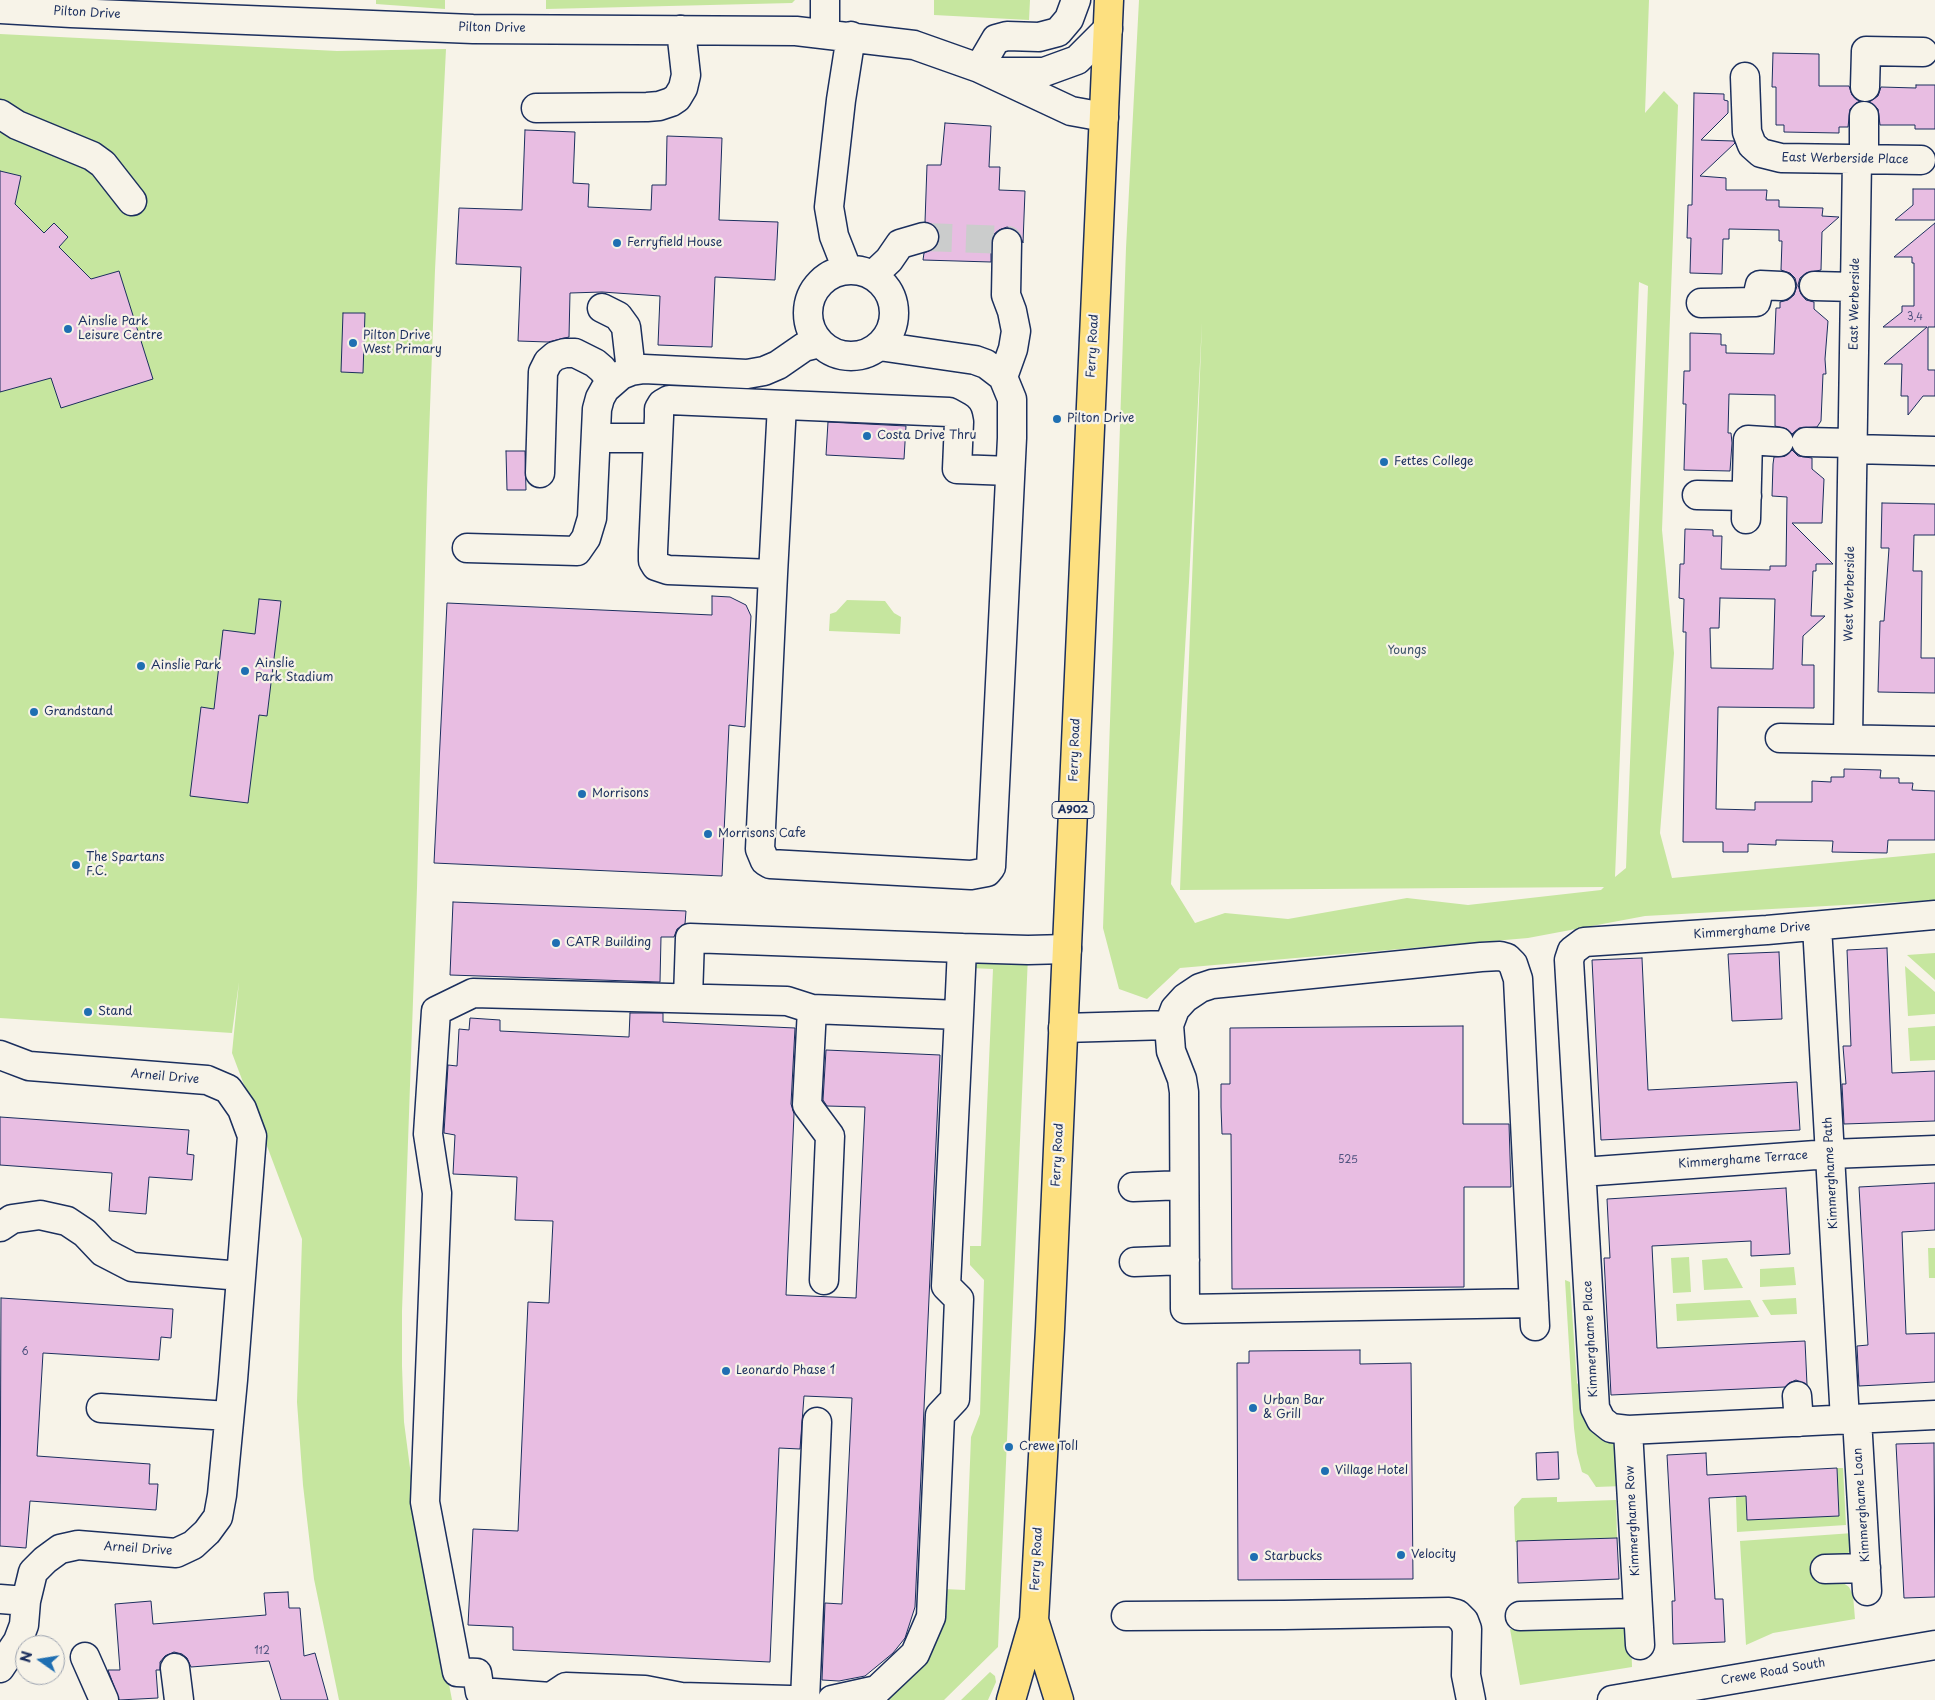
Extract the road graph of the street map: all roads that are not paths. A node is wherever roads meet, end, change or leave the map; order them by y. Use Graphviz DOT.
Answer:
graph roads {
  1 [pos="825,0"];
  2 [pos="1076,0"];
  3 [pos="1109,0"];
  4 [pos="71,7"];
  5 [pos="0,8"];
  6 [pos="1108,29"];
  7 [pos="682,30"];
  8 [pos="838,35"];
  9 [pos="1923,52"];
  10 [pos="984,70"];
  11 [pos="1745,77"];
  12 [pos="1865,87"];
  13 [pos="536,108"];
  14 [pos="0,114"];
  15 [pos="1864,116"];
  16 [pos="1104,117"];
  17 [pos="1860,159"];
  18 [pos="1921,160"];
  19 [pos="132,201"];
  20 [pos="924,237"];
  21 [pos="1007,243"];
  22 [pos="847,269"];
  23 [pos="874,275"];
  24 [pos="1781,286"];
  25 [pos="1814,286"];
  26 [pos="1855,287"];
  27 [pos="1701,303"];
  28 [pos="602,308"];
  29 [pos="820,343"];
  30 [pos="879,346"];
  31 [pos="622,376"];
  32 [pos="1003,377"];
  33 [pos="782,405"];
  34 [pos="596,438"];
  35 [pos="658,438"];
  36 [pos="1852,446"];
  37 [pos="1935,451"];
  38 [pos="1010,471"];
  39 [pos="540,473"];
  40 [pos="1697,495"];
  41 [pos="467,548"];
  42 [pos="773,574"];
  43 [pos="1780,738"];
  44 [pos="1848,738"];
  45 [pos="1935,742"];
  46 [pos="1935,915"];
  47 [pos="1817,926"];
  48 [pos="962,948"];
  49 [pos="1067,949"];
  50 [pos="1572,951"];
  51 [pos="688,998"];
  52 [pos="812,1009"];
  53 [pos="958,1015"];
  54 [pos="1169,1025"];
  55 [pos="1063,1028"];
  56 [pos="0,1055"];
  57 [pos="1935,1150"];
  58 [pos="1830,1154"];
  59 [pos="1582,1172"];
  60 [pos="1184,1185"];
  61 [pos="1133,1187"];
  62 [pos="0,1226"];
  63 [pos="1185,1260"];
  64 [pos="1134,1262"];
  65 [pos="241,1276"];
  66 [pos="824,1280"];
  67 [pos="101,1408"];
  68 [pos="1935,1415"];
  69 [pos="229,1416"];
  70 [pos="1851,1420"];
  71 [pos="817,1422"];
  72 [pos="1628,1430"];
  73 [pos="1825,1569"];
  74 [pos="13,1600"];
  75 [pos="1638,1613"];
  76 [pos="1126,1616"];
  77 [pos="1520,1616"];
  78 [pos="1034,1620"];
  79 [pos="1935,1644"];
  80 [pos="1640,1645"];
  81 [pos="85,1657"];
  82 [pos="0,1668"];
  83 [pos="175,1668"];
  84 [pos="682,1698"];
  85 [pos="743,1699"];
  86 [pos="104,1700"];
  87 [pos="179,1700"];
  88 [pos="790,1700"];
  89 [pos="805,1700"];
  90 [pos="832,1700"];
  91 [pos="1011,1700"];
  92 [pos="1059,1700"];
  93 [pos="1471,1700"];
  94 [pos="1612,1700"];
  1 -- 8 [label="street"];
  2 -- 10 [label="street"];
  3 -- 6 [label="main road, Ferry Road / A902"];
  4 -- 5 [label="street, Pilton Drive"];
  4 -- 7 [label="street, Pilton Drive"];
  6 -- 10 [label="street, Pilton Drive"];
  6 -- 16 [label="main road, Ferry Road / A902"];
  7 -- 8 [label="street, Pilton Drive"];
  7 -- 13 [label="street"];
  8 -- 10 [label="street, Pilton Drive"];
  8 -- 22 [label="street"];
  9 -- 12 [label="street"];
  10 -- 16 [label="street, Pilton Drive"];
  11 -- 17 [label="street, East Werberside Place"];
  14 -- 19 [label="street"];
  15 -- 17 [label="street, East Werberside"];
  16 -- 49 [label="main road, Ferry Road / A902"];
  17 -- 18 [label="street, East Werberside Place"];
  17 -- 26 [label="street, East Werberside"];
  20 -- 23 [label="street"];
  21 -- 32 [label="street"];
  22 -- 23 [label="street"];
  22 -- 29 [label="street"];
  23 -- 30 [label="street"];
  24 -- 27 [label="street"];
  25 -- 26 [label="street"];
  26 -- 36 [label="street, East Werberside"];
  28 -- 31 [label="street"];
  29 -- 30 [label="street"];
  29 -- 31 [label="street"];
  30 -- 32 [label="street"];
  31 -- 34 [label="street"];
  31 -- 39 [label="street"];
  32 -- 38 [label="street"];
  33 -- 35 [label="street"];
  33 -- 38 [label="street"];
  33 -- 42 [label="street"];
  34 -- 35 [label="street"];
  34 -- 41 [label="street"];
  35 -- 42 [label="street"];
  36 -- 37 [label="street"];
  36 -- 40 [label="street"];
  36 -- 44 [label="street, West Werberside"];
  38 -- 42 [label="street"];
  43 -- 44 [label="street"];
  44 -- 45 [label="street"];
  46 -- 47 [label="street, Kimmerghame Drive"];
  47 -- 50 [label="street, Kimmerghame Drive"];
  47 -- 58 [label="street, Kimmerghame Path"];
  48 -- 49 [label="street"];
  48 -- 51 [label="street"];
  48 -- 53 [label="street"];
  49 -- 55 [label="main road, Ferry Road / A902"];
  50 -- 59 [label="street, Kimmerghame Place"];
  51 -- 52 [label="street"];
  51 -- 84 [label="street"];
  52 -- 53 [label="street"];
  52 -- 66 [label="street"];
  53 -- 90 [label="street"];
  54 -- 55 [label="street"];
  54 -- 60 [label="street"];
  54 -- 63 [label="street"];
  55 -- 78 [label="main road, Ferry Road / A902"];
  56 -- 65 [label="street, Arneil Drive"];
  57 -- 58 [label="street, Kimmerghame Terrace"];
  58 -- 59 [label="street, Kimmerghame Terrace"];
  58 -- 70 [label="street, Kimmerghame Path"];
  59 -- 72 [label="street, Kimmerghame Place"];
  60 -- 61 [label="street"];
  60 -- 63 [label="street"];
  62 -- 65 [label="street"];
  63 -- 64 [label="street"];
  65 -- 69 [label="street, Arneil Drive"];
  67 -- 69 [label="street"];
  68 -- 70 [label="street, Kimmerghame Place"];
  69 -- 74 [label="street, Arneil Drive"];
  70 -- 72 [label="street, Kimmerghame Place"];
  70 -- 73 [label="street, Kimmerghame Loan"];
  71 -- 89 [label="street"];
  72 -- 75 [label="street, Kimmerghame Row"];
  74 -- 82 [label="street, Arneil Drive"];
  75 -- 77 [label="street"];
  75 -- 80 [label="street, Kimmerghame Row"];
  76 -- 93 [label="street"];
  78 -- 91 [label="main road, Ferry Road"];
  78 -- 92 [label="main road, Ferry Road"];
  79 -- 94 [label="street, Crewe Road South"];
  81 -- 86 [label="street"];
  83 -- 87 [label="street"];
  84 -- 85 [label="street"];
  85 -- 88 [label="street"];
}
